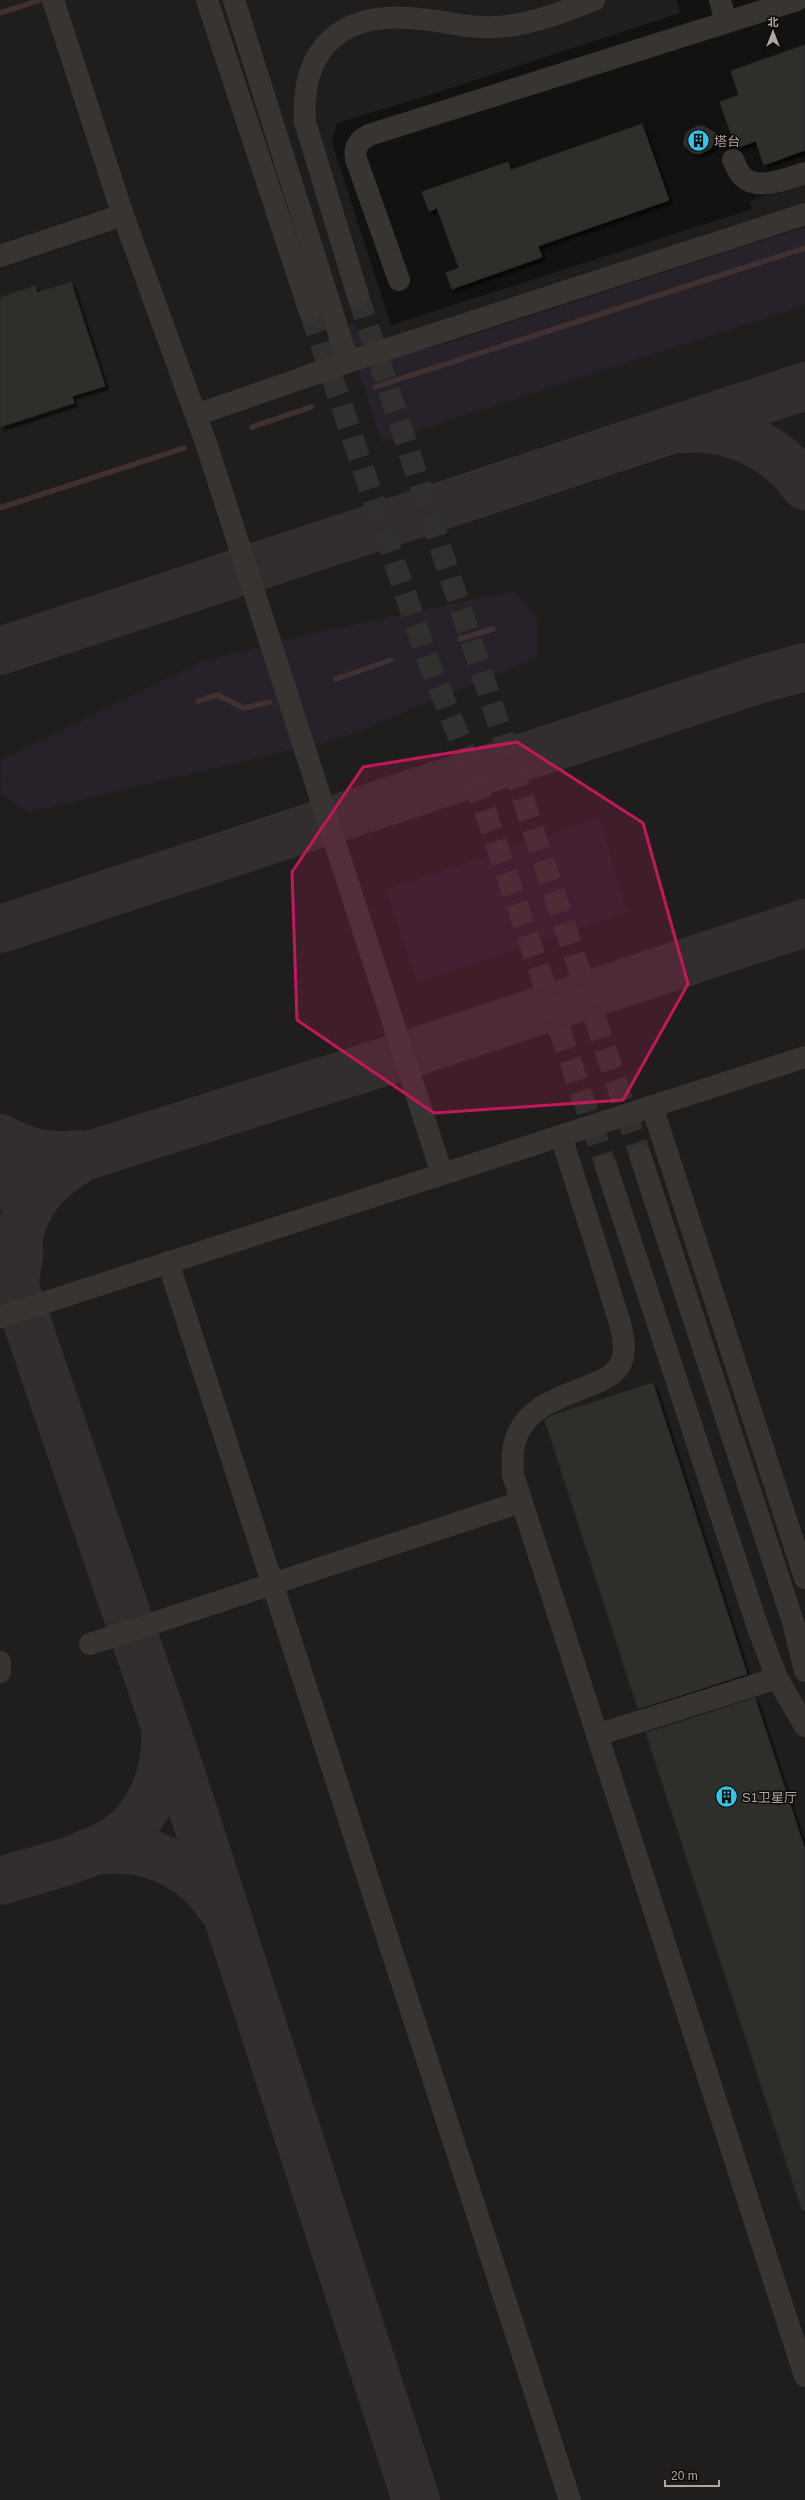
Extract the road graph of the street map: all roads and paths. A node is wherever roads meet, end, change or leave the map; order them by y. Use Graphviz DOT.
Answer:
graph roads {
  1 [pos="53,0"];
  2 [pos="207,0"];
  3 [pos="234,0"];
  4 [pos="594,0"];
  5 [pos="720,0"];
  6 [pos="796,0"];
  7 [pos="773,3"];
  8 [pos="726,22"];
  9 [pos="733,160"];
  10 [pos="805,173"];
  11 [pos="805,214"];
  12 [pos="123,215"];
  13 [pos="0,256"];
  14 [pos="399,280"];
  15 [pos="358,296"];
  16 [pos="310,312"];
  17 [pos="348,362"];
  18 [pos="196,415"];
  19 [pos="805,1057"];
  20 [pos="652,1106"];
  21 [pos="561,1136"];
  22 [pos="640,1155"];
  23 [pos="606,1166"];
  24 [pos="442,1174"];
  25 [pos="168,1262"];
  26 [pos="0,1317"];
  27 [pos="521,1502"];
  28 [pos="805,1578"];
  29 [pos="273,1584"];
  30 [pos="90,1644"];
  31 [pos="0,1662"];
  32 [pos="805,1671"];
  33 [pos="0,1672"];
  34 [pos="777,1678"];
  35 [pos="805,1726"];
  36 [pos="597,1735"];
  37 [pos="805,2376"];
  38 [pos="570,2500"];
  1 -- 12 [label="lane"];
  2 -- 16 [label="lane"];
  3 -- 17 [label="lane"];
  4 -- 15 [label="lane"];
  5 -- 8 [label="lane"];
  6 -- 7 [label="lane"];
  7 -- 8 [label="lane"];
  8 -- 14 [label="lane"];
  9 -- 10 [label="lane"];
  11 -- 17 [label="lane"];
  12 -- 13 [label="lane"];
  12 -- 18 [label="lane"];
  17 -- 18 [label="lane"];
  18 -- 24 [label="lane"];
  19 -- 20 [label="lane"];
  20 -- 21 [label="lane"];
  20 -- 28 [label="lane"];
  21 -- 24 [label="lane"];
  21 -- 27 [label="lane"];
  22 -- 32 [label="lane"];
  23 -- 34 [label="lane"];
  24 -- 25 [label="lane"];
  25 -- 26 [label="lane"];
  25 -- 29 [label="lane"];
  27 -- 29 [label="lane"];
  27 -- 36 [label="lane"];
  29 -- 30 [label="lane"];
  29 -- 38 [label="lane"];
  31 -- 33 [label="lane"];
  34 -- 35 [label="lane"];
  34 -- 36 [label="lane"];
  36 -- 37 [label="lane"];
}
